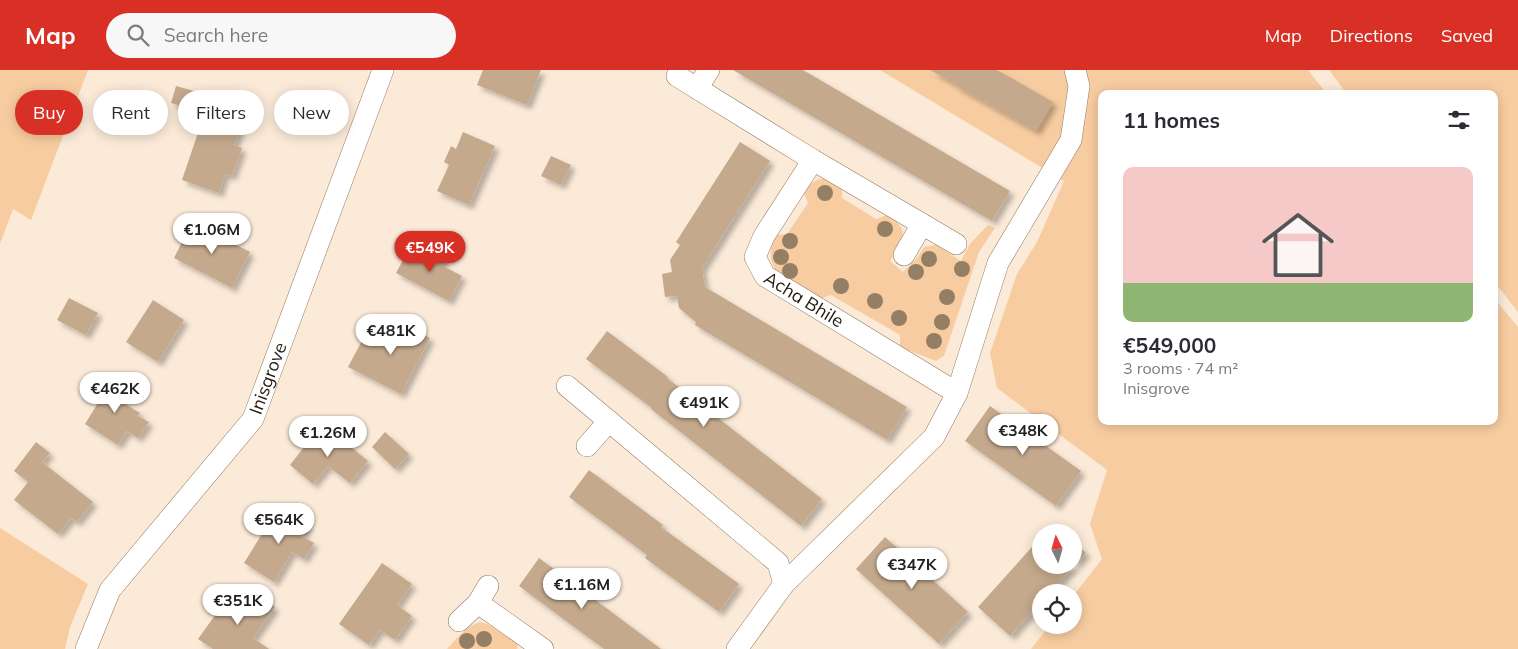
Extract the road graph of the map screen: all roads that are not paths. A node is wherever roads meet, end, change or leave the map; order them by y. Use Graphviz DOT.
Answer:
graph roads {
  1 [pos="383,70"];
  2 [pos="709,70"];
  3 [pos="1075,70"];
  4 [pos="677,76"];
  5 [pos="697,88"];
  6 [pos="814,160"];
  7 [pos="922,224"];
  8 [pos="956,244"];
  9 [pos="904,255"];
  10 [pos="567,386"];
  11 [pos="957,393"];
  12 [pos="609,422"];
  13 [pos="587,446"];
  14 [pos="784,584"];
  15 [pos="459,621"];
  16 [pos="86,649"];
  17 [pos="543,649"];
  18 [pos="737,649"];
  1 -- 16 [label="street, Inisgrove"];
  2 -- 5 [label="street"];
  3 -- 11 [label="street"];
  4 -- 5 [label="street"];
  5 -- 6 [label="street"];
  6 -- 7 [label="street"];
  6 -- 11 [label="street, Acha Bhile"];
  7 -- 8 [label="street"];
  7 -- 9 [label="street"];
  10 -- 12 [label="street"];
  11 -- 14 [label="street"];
  12 -- 13 [label="street"];
  12 -- 14 [label="street"];
  14 -- 18 [label="street"];
  15 -- 17 [label="street"];
}
